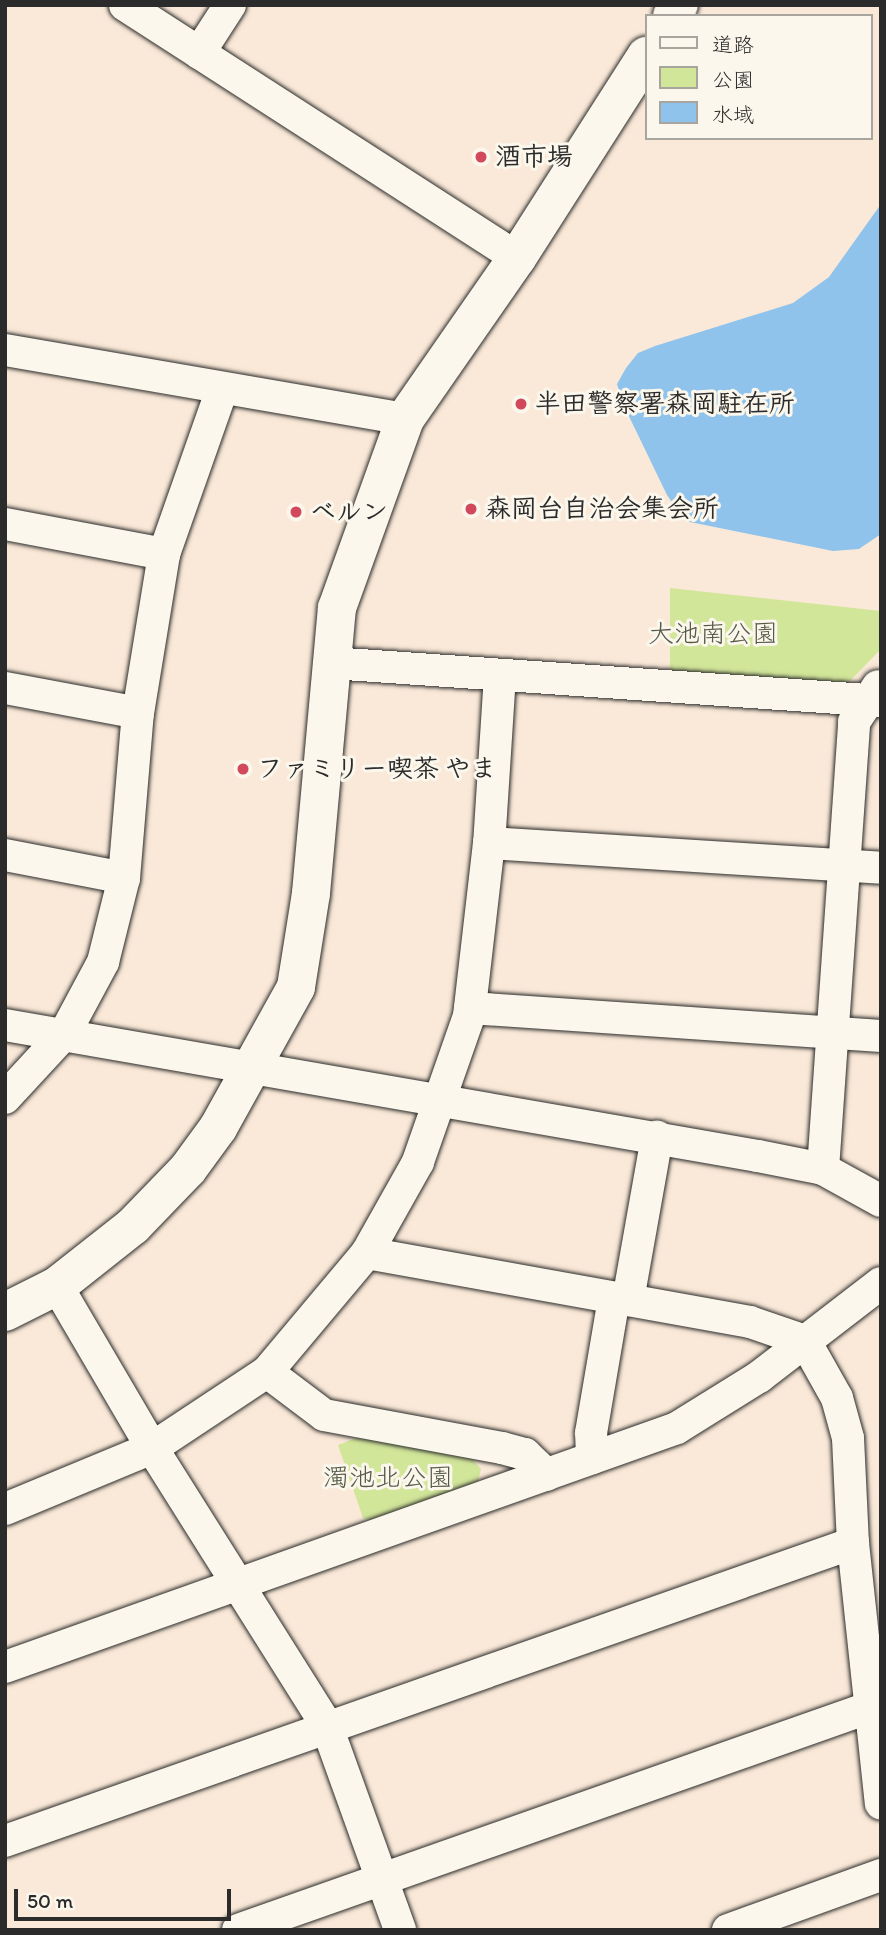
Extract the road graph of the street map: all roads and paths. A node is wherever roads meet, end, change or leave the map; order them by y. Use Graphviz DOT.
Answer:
graph roads {
  1 [pos="125,5"];
  2 [pos="230,5"];
  3 [pos="200,52"];
  4 [pos="644,59"];
  5 [pos="517,258"];
  6 [pos="5,350"];
  7 [pos="222,389"];
  8 [pos="405,419"];
  9 [pos="5,524"];
  10 [pos="164,554"];
  11 [pos="331,663"];
  12 [pos="499,675"];
  13 [pos="5,688"];
  14 [pos="876,695"];
  15 [pos="138,713"];
  16 [pos="489,843"];
  17 [pos="5,855"];
  18 [pos="845,865"];
  19 [pos="881,868"];
  20 [pos="124,878"];
  21 [pos="470,1008"];
  22 [pos="5,1025"];
  23 [pos="836,1032"];
  24 [pos="65,1033"];
  25 [pos="881,1036"];
  26 [pos="251,1067"];
  27 [pos="5,1098"];
  28 [pos="444,1099"];
  29 [pos="657,1137"];
  30 [pos="823,1170"];
  31 [pos="881,1201"];
  32 [pos="367,1253"];
  33 [pos="881,1283"];
  34 [pos="57,1286"];
  35 [pos="621,1299"];
  36 [pos="5,1312"];
  37 [pos="805,1341"];
  38 [pos="267,1372"];
  39 [pos="152,1448"];
  40 [pos="592,1458"];
  41 [pos="547,1475"];
  42 [pos="5,1510"];
  43 [pos="853,1543"];
  44 [pos="237,1581"];
  45 [pos="5,1667"];
  46 [pos="871,1707"];
  47 [pos="326,1724"];
  48 [pos="881,1804"];
  49 [pos="5,1841"];
  50 [pos="881,1875"];
  51 [pos="382,1878"];
  52 [pos="238,1930"];
  53 [pos="400,1930"];
  54 [pos="728,1930"];
  1 -- 3 [label="street"];
  2 -- 3 [label="street"];
  3 -- 5 [label="street"];
  4 -- 5 [label="street"];
  5 -- 8 [label="street"];
  6 -- 7 [label="street"];
  7 -- 8 [label="street"];
  7 -- 10 [label="street"];
  8 -- 11 [label="street"];
  9 -- 10 [label="street"];
  10 -- 15 [label="street"];
  11 -- 12 [label="street"];
  11 -- 26 [label="street"];
  12 -- 14 [label="street"];
  12 -- 16 [label="street"];
  13 -- 15 [label="street"];
  14 -- 18 [label="street"];
  15 -- 20 [label="street"];
  16 -- 18 [label="street"];
  16 -- 21 [label="street"];
  17 -- 20 [label="street"];
  18 -- 19 [label="street"];
  18 -- 23 [label="street"];
  20 -- 24 [label="street"];
  21 -- 23 [label="street"];
  21 -- 28 [label="street"];
  22 -- 24 [label="street"];
  23 -- 25 [label="street"];
  23 -- 30 [label="street"];
  24 -- 26 [label="street"];
  24 -- 27 [label="street"];
  26 -- 28 [label="street"];
  26 -- 34 [label="street"];
  28 -- 29 [label="street"];
  28 -- 32 [label="street"];
  29 -- 30 [label="street"];
  29 -- 35 [label="street"];
  30 -- 31 [label="street"];
  32 -- 35 [label="street"];
  32 -- 38 [label="street"];
  33 -- 37 [label="street"];
  34 -- 36 [label="street"];
  34 -- 39 [label="street"];
  35 -- 37 [label="street"];
  35 -- 40 [label="street"];
  37 -- 40 [label="street"];
  37 -- 43 [label="street"];
  38 -- 39 [label="street"];
  38 -- 41 [label="street"];
  39 -- 42 [label="street"];
  39 -- 44 [label="street"];
  40 -- 41 [label="street"];
  41 -- 44 [label="street"];
  43 -- 46 [label="street"];
  43 -- 47 [label="street"];
  44 -- 45 [label="street"];
  44 -- 47 [label="street"];
  46 -- 48 [label="street"];
  46 -- 51 [label="street"];
  47 -- 49 [label="street"];
  47 -- 51 [label="street"];
  50 -- 54 [label="street"];
  51 -- 52 [label="street"];
  51 -- 53 [label="street"];
}
